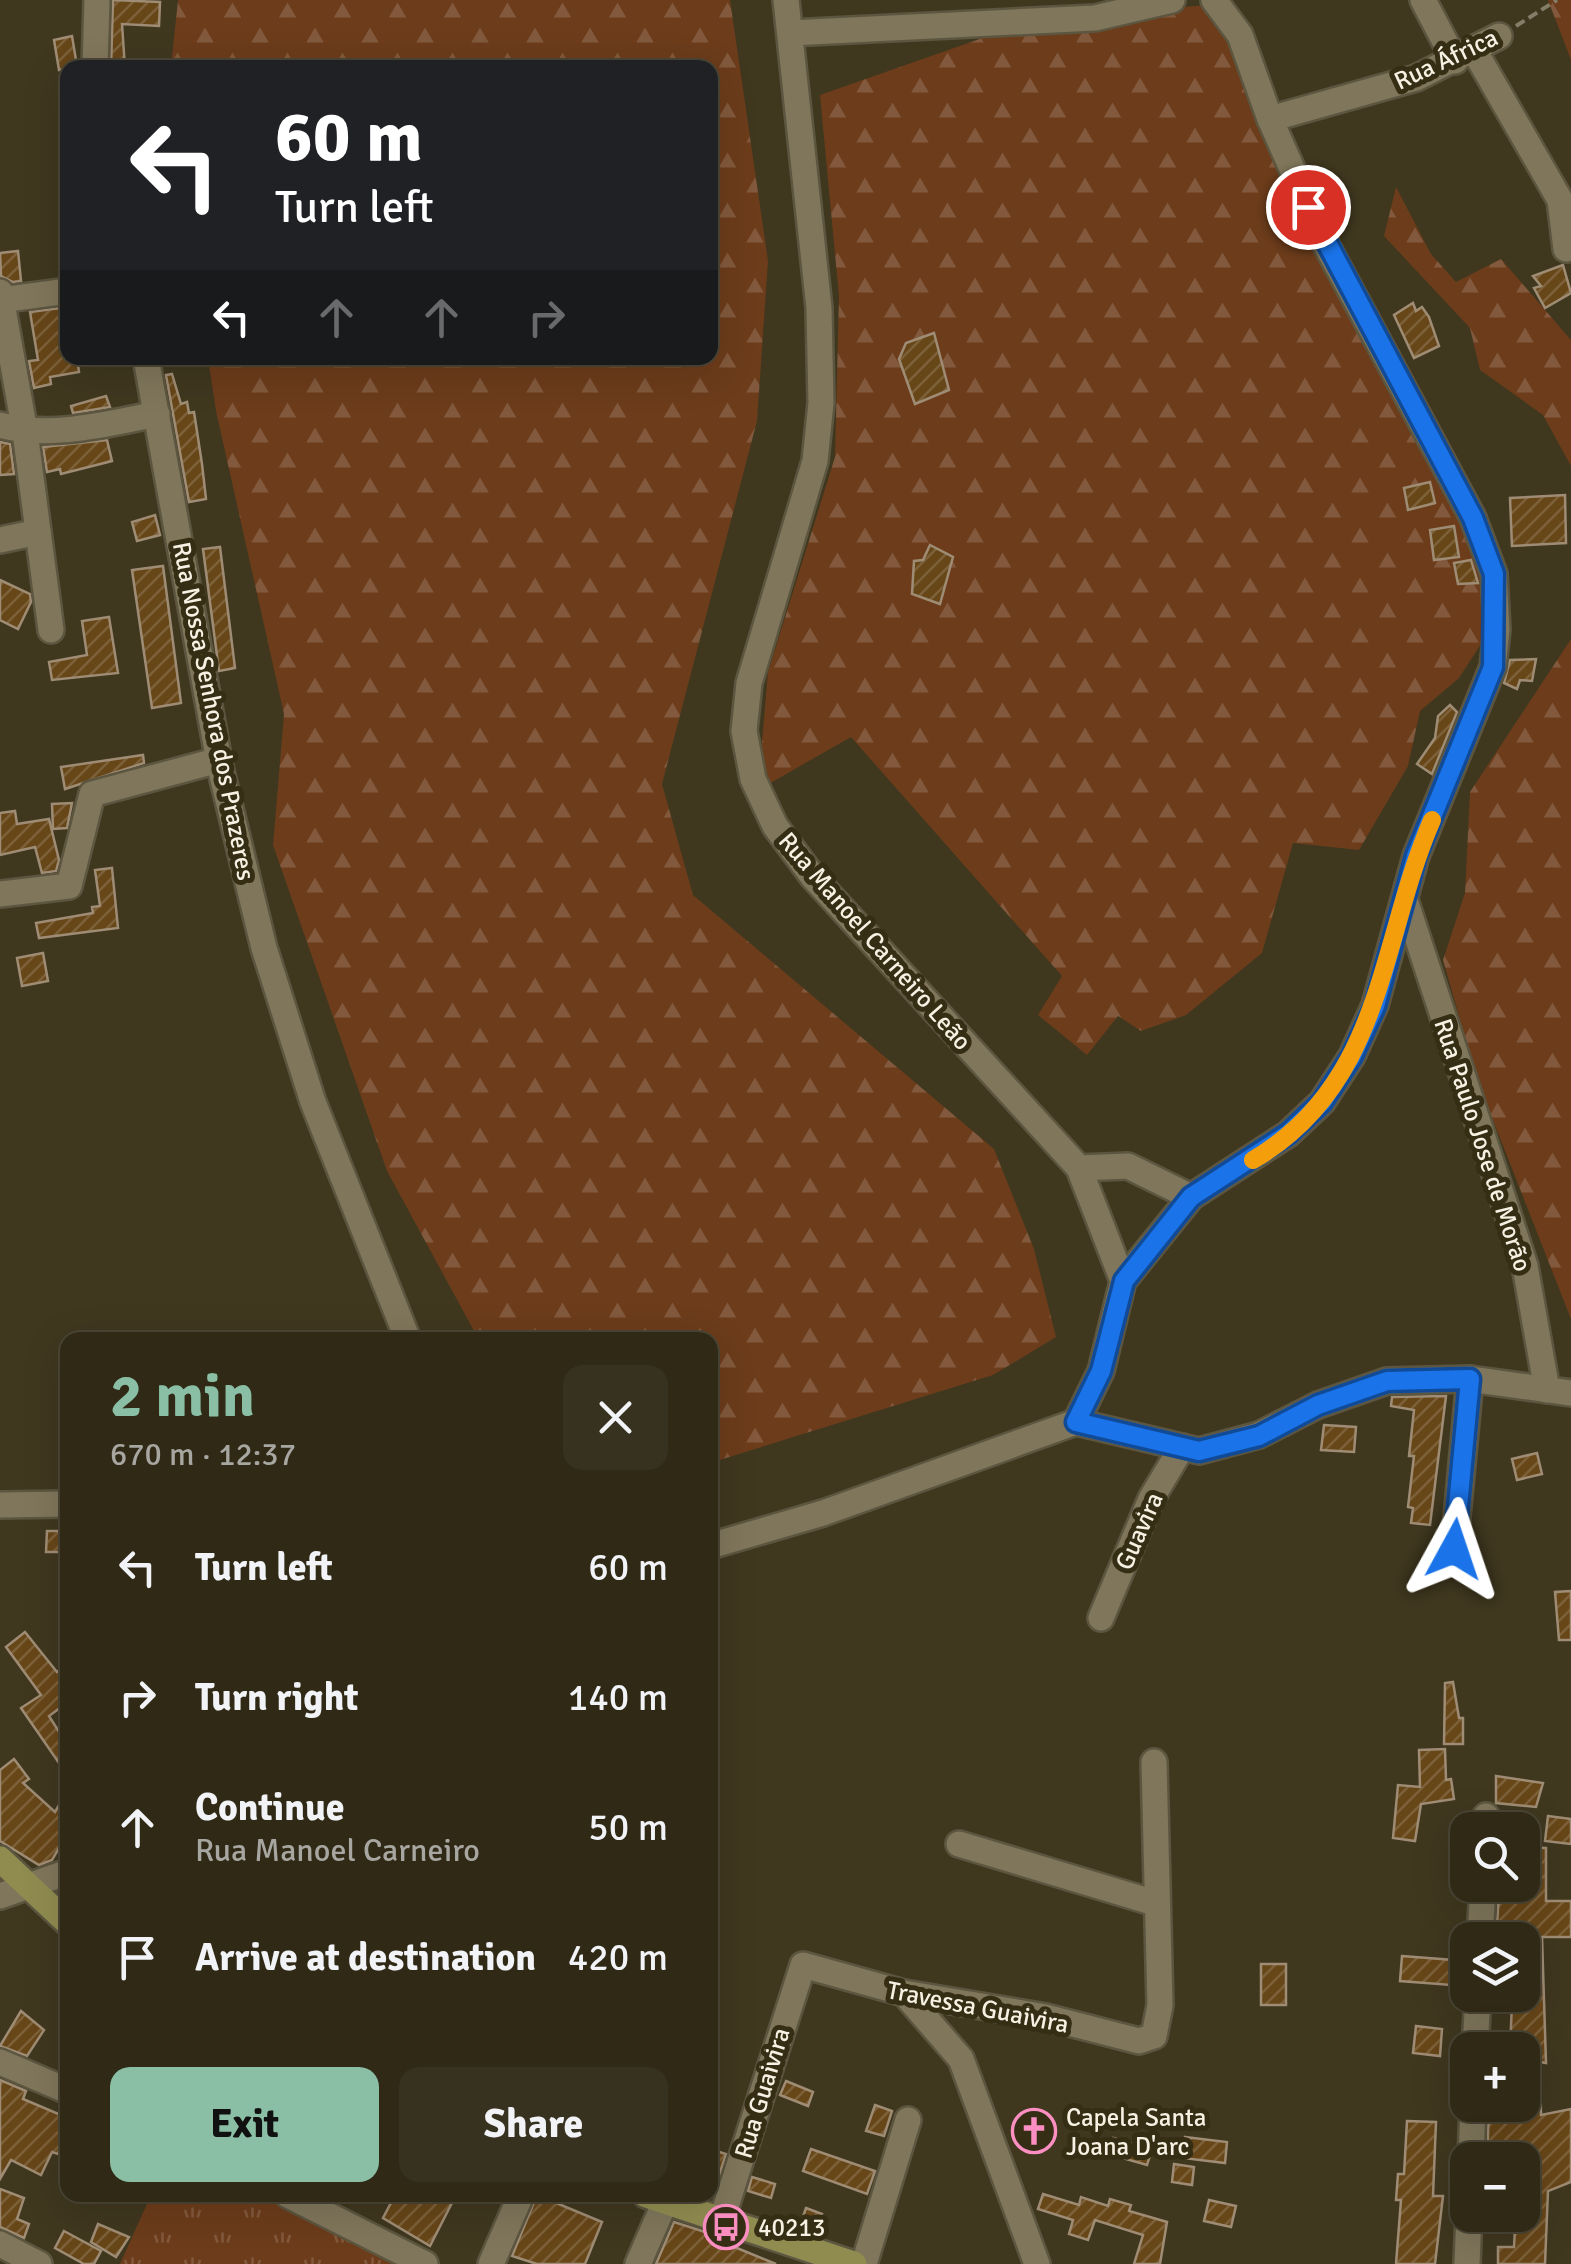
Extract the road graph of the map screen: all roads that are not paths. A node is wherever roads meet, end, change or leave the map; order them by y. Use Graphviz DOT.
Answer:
graph roads {
  1 [pos="97,0"];
  2 [pos="786,0"];
  3 [pos="1172,0"];
  4 [pos="1214,0"];
  5 [pos="1424,0"];
  6 [pos="989,11"];
  7 [pos="790,32"];
  8 [pos="1500,36"];
  9 [pos="1464,56"];
  10 [pos="94,60"];
  11 [pos="1270,119"];
  12 [pos="1566,248"];
  13 [pos="60,292"];
  14 [pos="1,298"];
  15 [pos="147,365"];
  16 [pos="157,414"];
  17 [pos="0,425"];
  18 [pos="26,432"];
  19 [pos="38,532"];
  20 [pos="0,540"];
  21 [pos="51,630"];
  22 [pos="219,760"];
  23 [pos="0,894"];
  24 [pos="1406,903"];
  25 [pos="1078,1168"];
  26 [pos="1191,1197"];
  27 [pos="1124,1281"];
  28 [pos="405,1332"];
  29 [pos="1470,1379"];
  30 [pos="1559,1392"];
  31 [pos="1076,1422"];
  32 [pos="1182,1447"];
  33 [pos="60,1504"];
  34 [pos="0,1505"];
  35 [pos="718,1544"];
  36 [pos="1454,1549"];
  37 [pos="1101,1618"];
  38 [pos="1154,1762"];
  39 [pos="959,1844"];
  40 [pos="0,1859"];
  41 [pos="60,1875"];
  42 [pos="26,1886"];
  43 [pos="0,1896"];
  44 [pos="1155,1903"];
  45 [pos="60,1916"];
  46 [pos="803,1965"];
  47 [pos="904,1993"];
  48 [pos="0,2062"];
  49 [pos="60,2088"];
  50 [pos="908,2120"];
  51 [pos="302,2202"];
  52 [pos="518,2202"];
  53 [pos="655,2202"];
  54 [pos="667,2202"];
  55 [pos="722,2222"];
  56 [pos="1468,2232"];
  57 [pos="799,2256"];
  58 [pos="425,2264"];
  59 [pos="492,2264"];
  60 [pos="638,2264"];
  61 [pos="854,2264"];
  62 [pos="864,2264"];
  63 [pos="1037,2264"];
  64 [pos="1467,2264"];
  1 -- 10 [label="street"];
  2 -- 7 [label="street, Rua Manoel Carneiro Leão"];
  3 -- 6 [label="street"];
  4 -- 11 [label="street"];
  5 -- 9 [label="street"];
  6 -- 7 [label="street"];
  7 -- 25 [label="street, Rua Manoel Carneiro Leão"];
  8 -- 9 [label="street, Rua África"];
  9 -- 11 [label="street, Rua África"];
  9 -- 12 [label="street"];
  11 -- 24 [label="street"];
  13 -- 14 [label="street"];
  14 -- 18 [label="street"];
  15 -- 16 [label="street, Rua Nossa Senhora dos Prazeres"];
  16 -- 18 [label="street"];
  16 -- 22 [label="street, Rua Nossa Senhora dos Prazeres"];
  17 -- 18 [label="street"];
  18 -- 19 [label="street"];
  19 -- 20 [label="street"];
  19 -- 21 [label="street"];
  22 -- 23 [label="street"];
  22 -- 28 [label="street, Rua Nossa Senhora dos Prazeres"];
  24 -- 26 [label="street"];
  24 -- 30 [label="street, Rua Paulo Jose de Morão"];
  25 -- 26 [label="street"];
  25 -- 27 [label="street, Rua Manoel Carneiro Leão"];
  26 -- 27 [label="street"];
  27 -- 31 [label="street"];
  29 -- 30 [label="street"];
  29 -- 32 [label="street"];
  29 -- 36 [label="street"];
  31 -- 32 [label="street"];
  31 -- 35 [label="street"];
  32 -- 37 [label="street, Guavira"];
  33 -- 34 [label="street"];
  38 -- 44 [label="street"];
  39 -- 44 [label="street"];
  40 -- 42 [label="main road"];
  41 -- 42 [label="street"];
  42 -- 43 [label="street"];
  42 -- 45 [label="main road"];
  44 -- 47 [label="street, Travessa Guaivira"];
  46 -- 47 [label="street, Travessa Guaivira"];
  46 -- 55 [label="street, Rua Guaivira"];
  47 -- 63 [label="street"];
  48 -- 49 [label="street"];
  50 -- 62 [label="street"];
  51 -- 58 [label="street"];
  52 -- 59 [label="street"];
  53 -- 60 [label="street"];
  54 -- 55 [label="main road"];
  55 -- 57 [label="main road"];
  56 -- 64 [label="street"];
  57 -- 61 [label="main road"];
}
